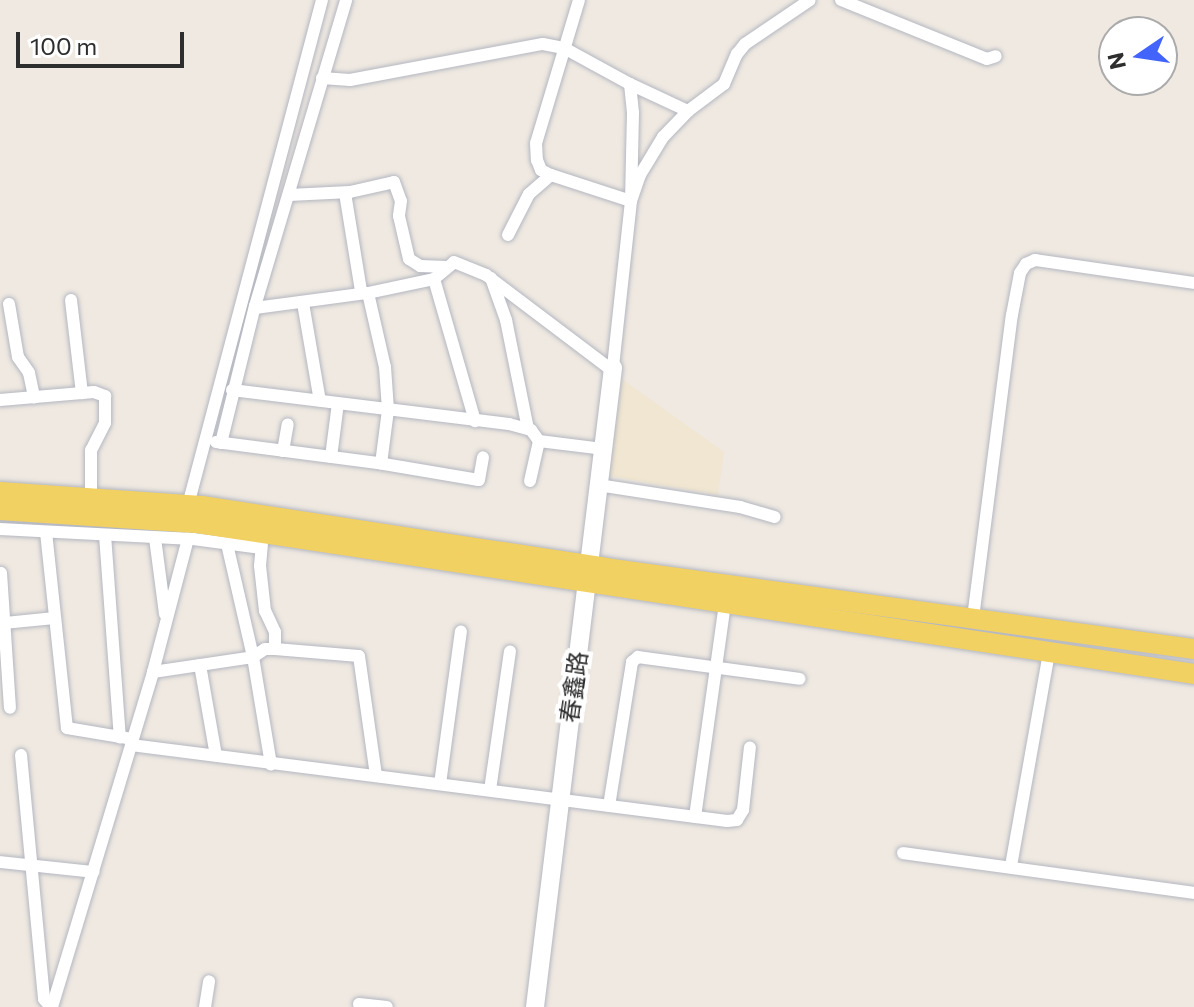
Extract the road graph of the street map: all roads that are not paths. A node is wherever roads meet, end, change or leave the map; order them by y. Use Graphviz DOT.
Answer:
graph roads {
  1 [pos="322,0"];
  2 [pos="346,0"];
  3 [pos="579,0"];
  4 [pos="810,0"];
  5 [pos="841,0"];
  6 [pos="564,48"];
  7 [pos="996,56"];
  8 [pos="322,78"];
  9 [pos="630,84"];
  10 [pos="688,111"];
  11 [pos="551,175"];
  12 [pos="345,193"];
  13 [pos="289,195"];
  14 [pos="631,201"];
  15 [pos="508,235"];
  16 [pos="446,267"];
  17 [pos="491,278"];
  18 [pos="434,279"];
  19 [pos="1194,283"];
  20 [pos="364,292"];
  21 [pos="71,300"];
  22 [pos="303,303"];
  23 [pos="9,304"];
  24 [pos="255,308"];
  25 [pos="613,370"];
  26 [pos="232,390"];
  27 [pos="82,393"];
  28 [pos="34,397"];
  29 [pos="0,400"];
  30 [pos="320,401"];
  31 [pos="338,403"];
  32 [pos="388,410"];
  33 [pos="475,421"];
  34 [pos="288,424"];
  35 [pos="528,429"];
  36 [pos="205,441"];
  37 [pos="539,441"];
  38 [pos="221,443"];
  39 [pos="603,449"];
  40 [pos="283,451"];
  41 [pos="331,457"];
  42 [pos="483,457"];
  43 [pos="381,464"];
  44 [pos="530,481"];
  45 [pos="598,485"];
  46 [pos="0,492"];
  47 [pos="91,496"];
  48 [pos="188,505"];
  49 [pos="0,510"];
  50 [pos="775,517"];
  51 [pos="0,529"];
  52 [pos="46,532"];
  53 [pos="105,535"];
  54 [pos="155,538"];
  55 [pos="188,539"];
  56 [pos="262,541"];
  57 [pos="227,544"];
  58 [pos="1,573"];
  59 [pos="587,576"];
  60 [pos="725,603"];
  61 [pos="2,607"];
  62 [pos="54,618"];
  63 [pos="973,618"];
  64 [pos="166,622"];
  65 [pos="4,623"];
  66 [pos="461,631"];
  67 [pos="275,649"];
  68 [pos="1194,649"];
  69 [pos="510,651"];
  70 [pos="1049,652"];
  71 [pos="253,657"];
  72 [pos="200,665"];
  73 [pos="715,667"];
  74 [pos="153,672"];
  75 [pos="1194,674"];
  76 [pos="800,679"];
  77 [pos="10,708"];
  78 [pos="120,737"];
  79 [pos="132,742"];
  80 [pos="750,747"];
  81 [pos="21,755"];
  82 [pos="216,756"];
  83 [pos="271,764"];
  84 [pos="376,775"];
  85 [pos="440,784"];
  86 [pos="490,790"];
  87 [pos="553,798"];
  88 [pos="609,806"];
  89 [pos="695,817"];
  90 [pos="903,853"];
  91 [pos="0,862"];
  92 [pos="32,866"];
  93 [pos="1011,866"];
  94 [pos="93,872"];
  95 [pos="1194,893"];
  96 [pos="209,981"];
  97 [pos="359,1004"];
  98 [pos="51,1007"];
  99 [pos="205,1007"];
  100 [pos="387,1007"];
  101 [pos="526,1007"];
  102 [pos="535,1007"];
  1 -- 36 [label="street"];
  2 -- 8 [label="street"];
  3 -- 6 [label="street"];
  4 -- 10 [label="street"];
  5 -- 7 [label="street"];
  6 -- 8 [label="street"];
  6 -- 9 [label="street"];
  6 -- 11 [label="street"];
  8 -- 13 [label="street"];
  9 -- 10 [label="street"];
  9 -- 14 [label="street"];
  10 -- 14 [label="street"];
  11 -- 14 [label="street"];
  11 -- 15 [label="street"];
  12 -- 13 [label="street"];
  12 -- 16 [label="street"];
  12 -- 20 [label="street"];
  13 -- 24 [label="street"];
  14 -- 25 [label="street"];
  16 -- 17 [label="street"];
  16 -- 18 [label="street"];
  17 -- 25 [label="street"];
  17 -- 35 [label="street"];
  18 -- 20 [label="street"];
  18 -- 33 [label="street"];
  19 -- 63 [label="street"];
  20 -- 22 [label="street"];
  20 -- 32 [label="street"];
  21 -- 27 [label="street"];
  22 -- 24 [label="street"];
  22 -- 30 [label="street"];
  23 -- 28 [label="street"];
  24 -- 26 [label="street"];
  25 -- 39 [label="main road, 春鑫路"];
  26 -- 30 [label="street"];
  26 -- 38 [label="street"];
  27 -- 28 [label="street"];
  27 -- 47 [label="street"];
  28 -- 29 [label="street"];
  30 -- 31 [label="street"];
  31 -- 32 [label="street"];
  31 -- 41 [label="street"];
  32 -- 33 [label="street"];
  32 -- 43 [label="street"];
  33 -- 35 [label="street"];
  34 -- 40 [label="street"];
  35 -- 37 [label="street"];
  36 -- 38 [label="street"];
  36 -- 48 [label="street"];
  37 -- 39 [label="street"];
  37 -- 44 [label="street"];
  38 -- 40 [label="street"];
  39 -- 45 [label="main road, 春鑫路"];
  40 -- 41 [label="street"];
  41 -- 43 [label="street"];
  42 -- 43 [label="street"];
  45 -- 50 [label="street"];
  45 -- 59 [label="main road, 春鑫路"];
  46 -- 47 [label="main road"];
  47 -- 48 [label="main road"];
  48 -- 59 [label="main road"];
  49 -- 56 [label="main road"];
  51 -- 52 [label="street"];
  52 -- 53 [label="street"];
  52 -- 62 [label="street"];
  53 -- 54 [label="street"];
  53 -- 78 [label="street"];
  54 -- 55 [label="street"];
  54 -- 64 [label="street"];
  55 -- 57 [label="street"];
  55 -- 64 [label="street"];
  56 -- 57 [label="street"];
  56 -- 59 [label="main road"];
  56 -- 67 [label="street"];
  57 -- 71 [label="street"];
  58 -- 61 [label="street"];
  59 -- 60 [label="main road"];
  59 -- 63 [label="main road"];
  59 -- 87 [label="main road, 春鑫路"];
  60 -- 70 [label="main road"];
  60 -- 73 [label="street"];
  61 -- 65 [label="street"];
  62 -- 65 [label="street"];
  62 -- 78 [label="street"];
  63 -- 68 [label="main road"];
  64 -- 74 [label="street"];
  65 -- 77 [label="street"];
  66 -- 85 [label="street"];
  67 -- 71 [label="street"];
  67 -- 84 [label="street"];
  69 -- 86 [label="street"];
  70 -- 75 [label="main road"];
  70 -- 93 [label="street"];
  71 -- 72 [label="street"];
  71 -- 83 [label="street"];
  72 -- 74 [label="street"];
  72 -- 82 [label="street"];
  73 -- 76 [label="street"];
  73 -- 88 [label="street"];
  73 -- 89 [label="street"];
  74 -- 79 [label="street"];
  78 -- 79 [label="street"];
  79 -- 82 [label="street"];
  79 -- 94 [label="street"];
  80 -- 89 [label="street"];
  81 -- 92 [label="street"];
  82 -- 83 [label="street"];
  83 -- 84 [label="street"];
  84 -- 85 [label="street"];
  85 -- 86 [label="street"];
  86 -- 87 [label="street"];
  87 -- 88 [label="street"];
  87 -- 101 [label="main road, 春鑫路"];
  87 -- 102 [label="main road, 春鑫路"];
  88 -- 89 [label="street"];
  90 -- 93 [label="street"];
  91 -- 92 [label="street"];
  92 -- 94 [label="street"];
  92 -- 98 [label="street"];
  93 -- 95 [label="street"];
  94 -- 98 [label="street"];
  96 -- 99 [label="street"];
  97 -- 100 [label="street"];
}
